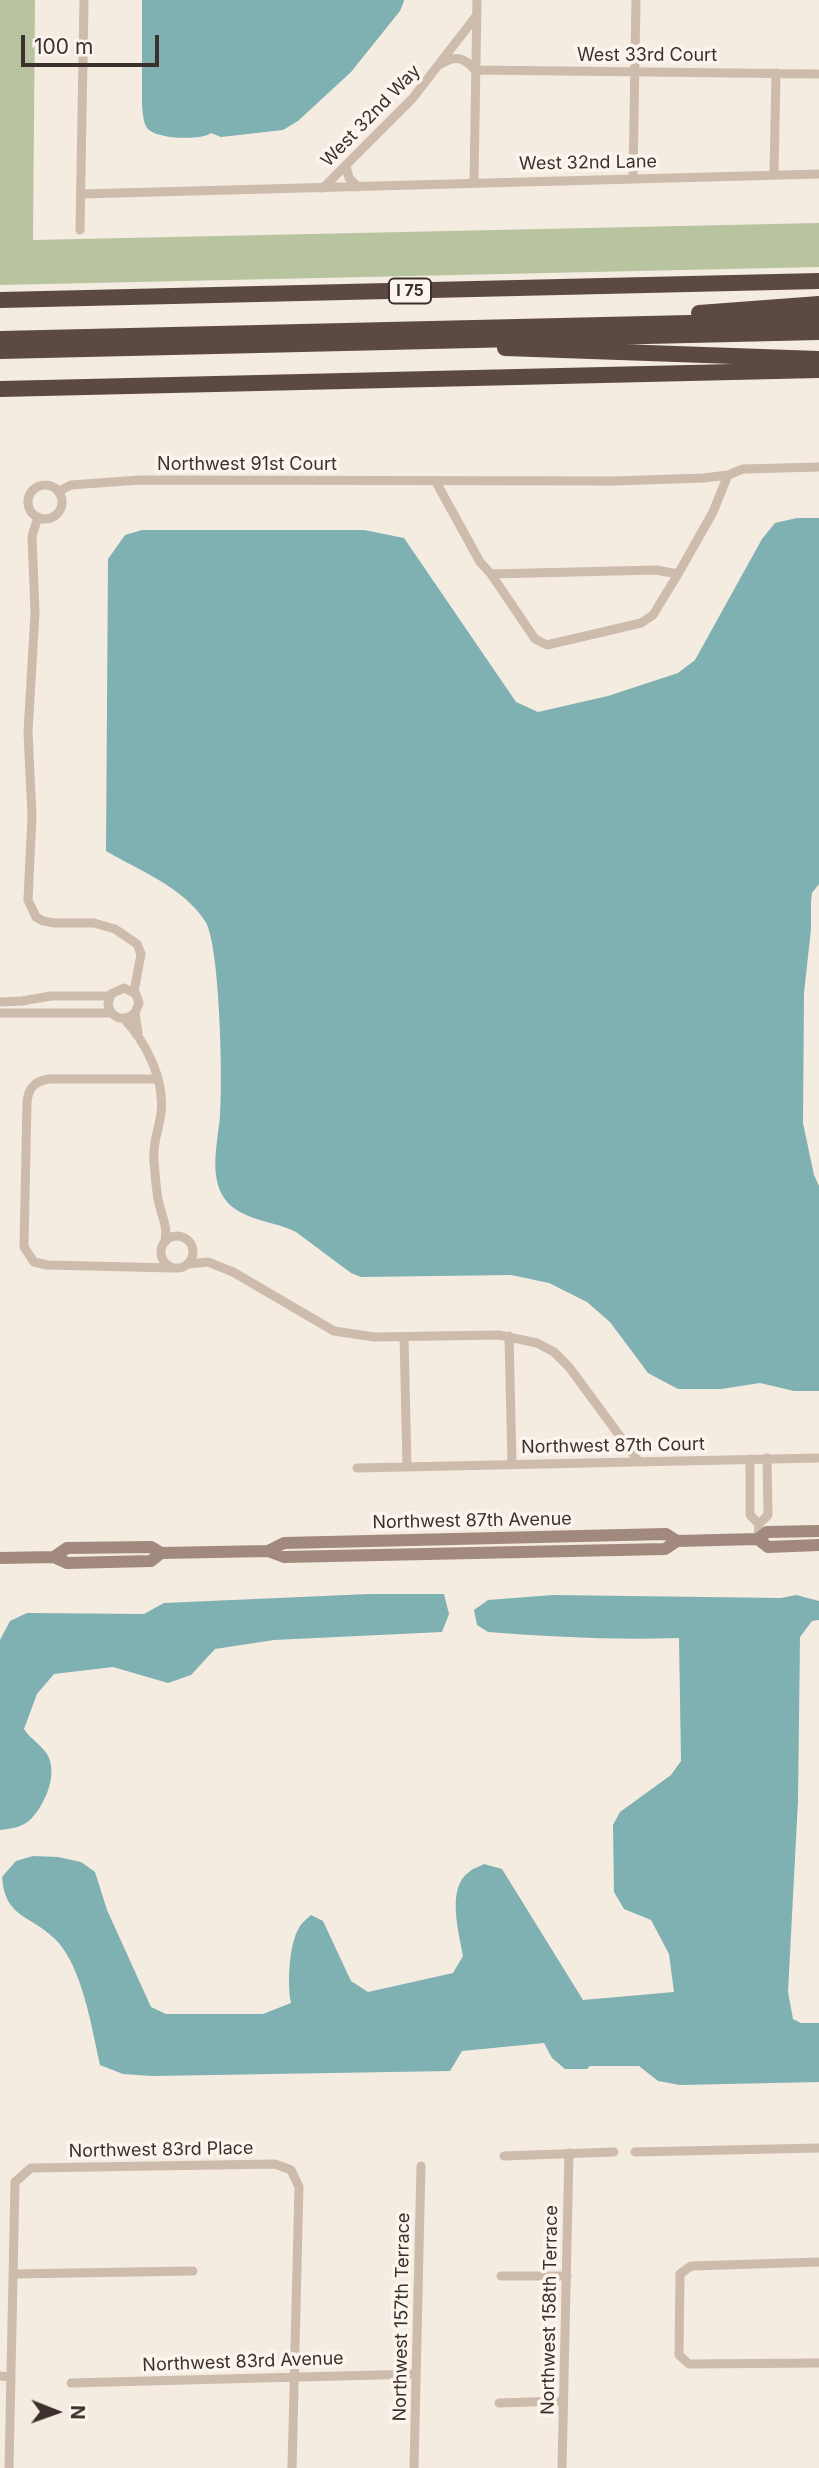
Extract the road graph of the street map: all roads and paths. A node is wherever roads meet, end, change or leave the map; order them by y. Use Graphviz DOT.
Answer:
graph roads {
  1 [pos="84,0"];
  2 [pos="477,0"];
  3 [pos="636,0"];
  4 [pos="477,15"];
  5 [pos="441,64"];
  6 [pos="475,70"];
  7 [pos="635,72"];
  8 [pos="776,73"];
  9 [pos="819,74"];
  10 [pos="346,166"];
  11 [pos="819,174"];
  12 [pos="774,175"];
  13 [pos="634,177"];
  14 [pos="474,181"];
  15 [pos="358,187"];
  16 [pos="323,188"];
  17 [pos="81,194"];
  18 [pos="80,230"];
  19 [pos="819,281"];
  20 [pos="0,300"];
  21 [pos="819,304"];
  22 [pos="819,320"];
  23 [pos="539,327"];
  24 [pos="819,332"];
  25 [pos="0,339"];
  26 [pos="387,341"];
  27 [pos="0,351"];
  28 [pos="819,359"];
  29 [pos="819,370"];
  30 [pos="0,389"];
  31 [pos="819,467"];
  32 [pos="728,475"];
  33 [pos="436,482"];
  34 [pos="59,491"];
  35 [pos="37,517"];
  36 [pos="491,574"];
  37 [pos="678,574"];
  38 [pos="136,974"];
  39 [pos="121,988"];
  40 [pos="134,992"];
  41 [pos="110,996"];
  42 [pos="0,1002"];
  43 [pos="0,1013"];
  44 [pos="111,1013"];
  45 [pos="135,1013"];
  46 [pos="11,1015"];
  47 [pos="0,1019"];
  48 [pos="124,1019"];
  49 [pos="138,1034"];
  50 [pos="157,1079"];
  51 [pos="165,1221"];
  52 [pos="184,1237"];
  53 [pos="163,1247"];
  54 [pos="193,1249"];
  55 [pos="208,1262"];
  56 [pos="188,1264"];
  57 [pos="136,1266"];
  58 [pos="173,1268"];
  59 [pos="509,1336"];
  60 [pos="404,1337"];
  61 [pos="767,1458"];
  62 [pos="819,1458"];
  63 [pos="750,1459"];
  64 [pos="639,1462"];
  65 [pos="512,1465"];
  66 [pos="407,1467"];
  67 [pos="357,1468"];
  68 [pos="750,1482"];
  69 [pos="768,1482"];
  70 [pos="759,1524"];
  71 [pos="819,1531"];
  72 [pos="758,1539"];
  73 [pos="819,1545"];
  74 [pos="0,1558"];
  75 [pos="819,2148"];
  76 [pos="614,2152"];
  77 [pos="635,2152"];
  78 [pos="569,2153"];
  79 [pos="504,2156"];
  80 [pos="421,2166"];
  81 [pos="819,2262"];
  82 [pos="193,2271"];
  83 [pos="13,2274"];
  84 [pos="501,2276"];
  85 [pos="567,2276"];
  86 [pos="819,2363"];
  87 [pos="416,2374"];
  88 [pos="0,2376"];
  89 [pos="11,2376"];
  90 [pos="294,2376"];
  91 [pos="71,2383"];
  92 [pos="0,2394"];
  93 [pos="11,2394"];
  94 [pos="563,2401"];
  95 [pos="499,2403"];
  96 [pos="9,2468"];
  97 [pos="292,2468"];
  98 [pos="414,2468"];
  99 [pos="562,2468"];
  1 -- 17 [label="street"];
  2 -- 4 [label="street"];
  3 -- 7 [label="street"];
  4 -- 5 [label="street, West 32nd Way"];
  4 -- 6 [label="street"];
  5 -- 6 [label="street, West 32nd Way"];
  5 -- 10 [label="street, West 32nd Way"];
  6 -- 7 [label="street, West 33rd Court"];
  6 -- 14 [label="street"];
  7 -- 8 [label="street, West 33rd Court"];
  7 -- 13 [label="street"];
  8 -- 9 [label="street, West 33rd Court"];
  8 -- 12 [label="street"];
  10 -- 15 [label="street"];
  10 -- 16 [label="street, West 32nd Way"];
  11 -- 12 [label="street, West 32nd Lane"];
  12 -- 13 [label="street, West 32nd Lane"];
  13 -- 14 [label="street, West 32nd Lane"];
  14 -- 15 [label="street, West 32nd Lane"];
  15 -- 16 [label="street, West 32nd Lane"];
  16 -- 17 [label="street, West 32nd Lane"];
  17 -- 18 [label="street"];
  19 -- 20 [label="highway, I 75"];
  21 -- 23 [label="highway"];
  22 -- 23 [label="highway"];
  23 -- 25 [label="highway"];
  24 -- 26 [label="highway"];
  26 -- 27 [label="highway"];
  26 -- 28 [label="highway"];
  29 -- 30 [label="highway"];
  31 -- 32 [label="street, Northwest 91st Court"];
  32 -- 33 [label="street, Northwest 91st Court"];
  32 -- 37 [label="street"];
  33 -- 34 [label="street, Northwest 91st Court"];
  33 -- 36 [label="street"];
  34 -- 35 [label="street"];
  34 -- 35 [label="street"];
  35 -- 38 [label="street"];
  36 -- 37 [label="street"];
  36 -- 37 [label="street"];
  38 -- 39 [label="street"];
  38 -- 40 [label="street"];
  39 -- 40 [label="street"];
  39 -- 41 [label="street"];
  40 -- 45 [label="street"];
  41 -- 42 [label="street"];
  41 -- 44 [label="street"];
  43 -- 46 [label="street"];
  44 -- 46 [label="street"];
  44 -- 48 [label="street"];
  45 -- 48 [label="street"];
  45 -- 49 [label="street"];
  46 -- 47 [label="street"];
  48 -- 49 [label="street"];
  49 -- 50 [label="street"];
  50 -- 51 [label="street"];
  50 -- 57 [label="street"];
  51 -- 52 [label="street"];
  51 -- 53 [label="street"];
  52 -- 53 [label="street"];
  52 -- 54 [label="street"];
  53 -- 57 [label="street"];
  53 -- 58 [label="street"];
  54 -- 55 [label="street"];
  54 -- 56 [label="street"];
  55 -- 56 [label="street"];
  55 -- 60 [label="street"];
  56 -- 58 [label="street"];
  57 -- 58 [label="street"];
  59 -- 60 [label="street"];
  59 -- 64 [label="street"];
  59 -- 65 [label="street"];
  60 -- 66 [label="street"];
  61 -- 62 [label="street, Northwest 87th Court"];
  61 -- 63 [label="street, Northwest 87th Court"];
  61 -- 69 [label="street"];
  63 -- 64 [label="street, Northwest 87th Court"];
  63 -- 68 [label="street"];
  64 -- 65 [label="street, Northwest 87th Court"];
  65 -- 66 [label="street, Northwest 87th Court"];
  66 -- 67 [label="street, Northwest 87th Court"];
  68 -- 69 [label="street"];
  68 -- 70 [label="street"];
  69 -- 70 [label="street"];
  70 -- 72 [label="street"];
  71 -- 72 [label="street, Northwest 87th Avenue"];
  72 -- 73 [label="street, Northwest 87th Avenue"];
  72 -- 74 [label="street, Northwest 87th Avenue"];
  75 -- 77 [label="street"];
  76 -- 78 [label="street"];
  78 -- 79 [label="street"];
  78 -- 85 [label="street, Northwest 158th Terrace"];
  80 -- 87 [label="street, Northwest 157th Terrace"];
  81 -- 86 [label="street"];
  82 -- 83 [label="street"];
  83 -- 89 [label="street"];
  83 -- 90 [label="street, Northwest 83rd Place"];
  84 -- 85 [label="street"];
  85 -- 94 [label="street, Northwest 158th Terrace"];
  87 -- 90 [label="street, Northwest 83rd Avenue"];
  87 -- 98 [label="street, Northwest 157th Terrace"];
  88 -- 89 [label="street"];
  89 -- 93 [label="street"];
  90 -- 91 [label="street, Northwest 83rd Avenue"];
  90 -- 97 [label="street"];
  92 -- 93 [label="street"];
  93 -- 96 [label="street"];
  94 -- 95 [label="street"];
  94 -- 99 [label="street, Northwest 158th Terrace"];
}
